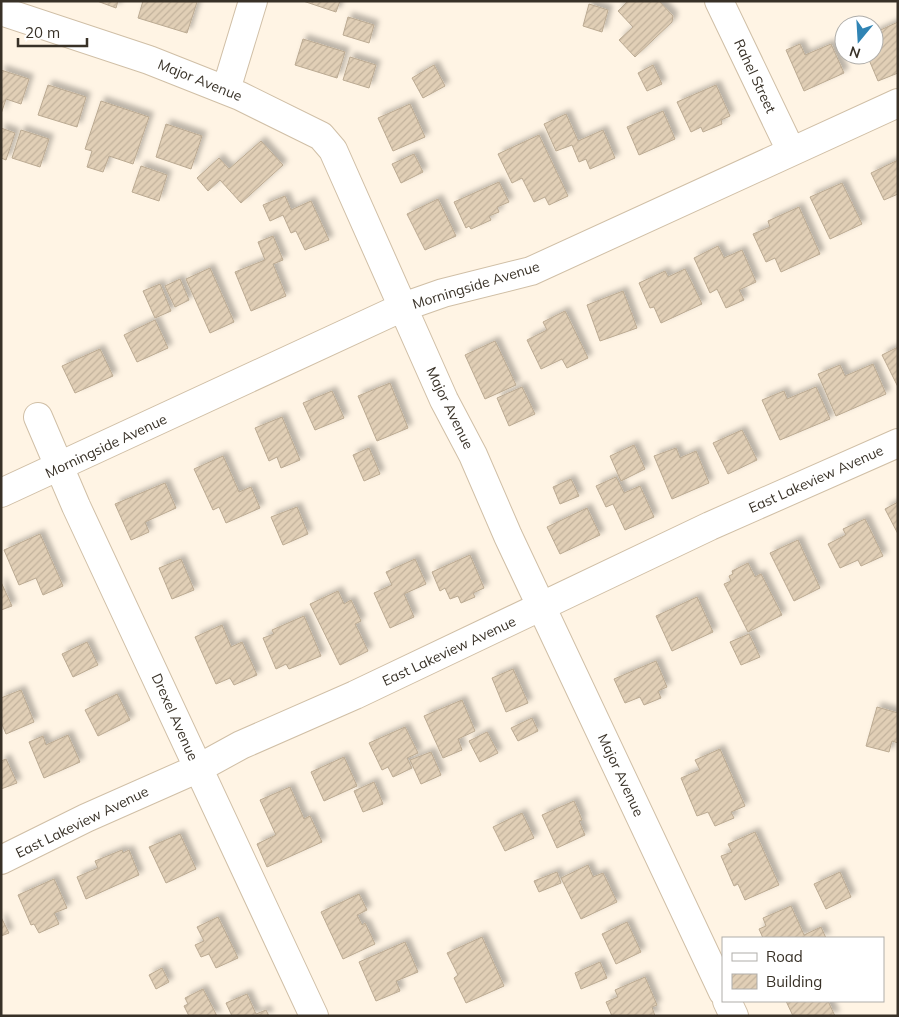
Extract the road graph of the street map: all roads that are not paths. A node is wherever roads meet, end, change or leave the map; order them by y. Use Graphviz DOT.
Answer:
graph roads {
  1 [pos="253,1"];
  2 [pos="719,1"];
  3 [pos="1,11"];
  4 [pos="226,90"];
  5 [pos="898,103"];
  6 [pos="791,151"];
  7 [pos="403,307"];
  8 [pos="38,417"];
  9 [pos="898,442"];
  10 [pos="60,466"];
  11 [pos="1,493"];
  12 [pos="542,607"];
  13 [pos="199,768"];
  14 [pos="1,860"];
  15 [pos="722,990"];
  16 [pos="727,1002"];
  17 [pos="314,1016"];
  18 [pos="734,1016"];
  1 -- 4 [label="street"];
  2 -- 6 [label="street, Rahel Street"];
  3 -- 4 [label="street, Major Avenue"];
  4 -- 7 [label="street, Major Avenue"];
  5 -- 6 [label="street, Morningside Avenue"];
  6 -- 7 [label="street, Morningside Avenue"];
  7 -- 10 [label="street, Morningside Avenue"];
  7 -- 12 [label="street, Major Avenue"];
  8 -- 10 [label="street, Drexel Avenue"];
  9 -- 12 [label="street, East Lakeview Avenue"];
  10 -- 11 [label="street, Morningside Avenue"];
  10 -- 13 [label="street, Drexel Avenue"];
  12 -- 13 [label="street, East Lakeview Avenue"];
  12 -- 15 [label="street, Major Avenue"];
  13 -- 14 [label="street, East Lakeview Avenue"];
  13 -- 17 [label="street, Drexel Avenue"];
  16 -- 18 [label="street"];
}
